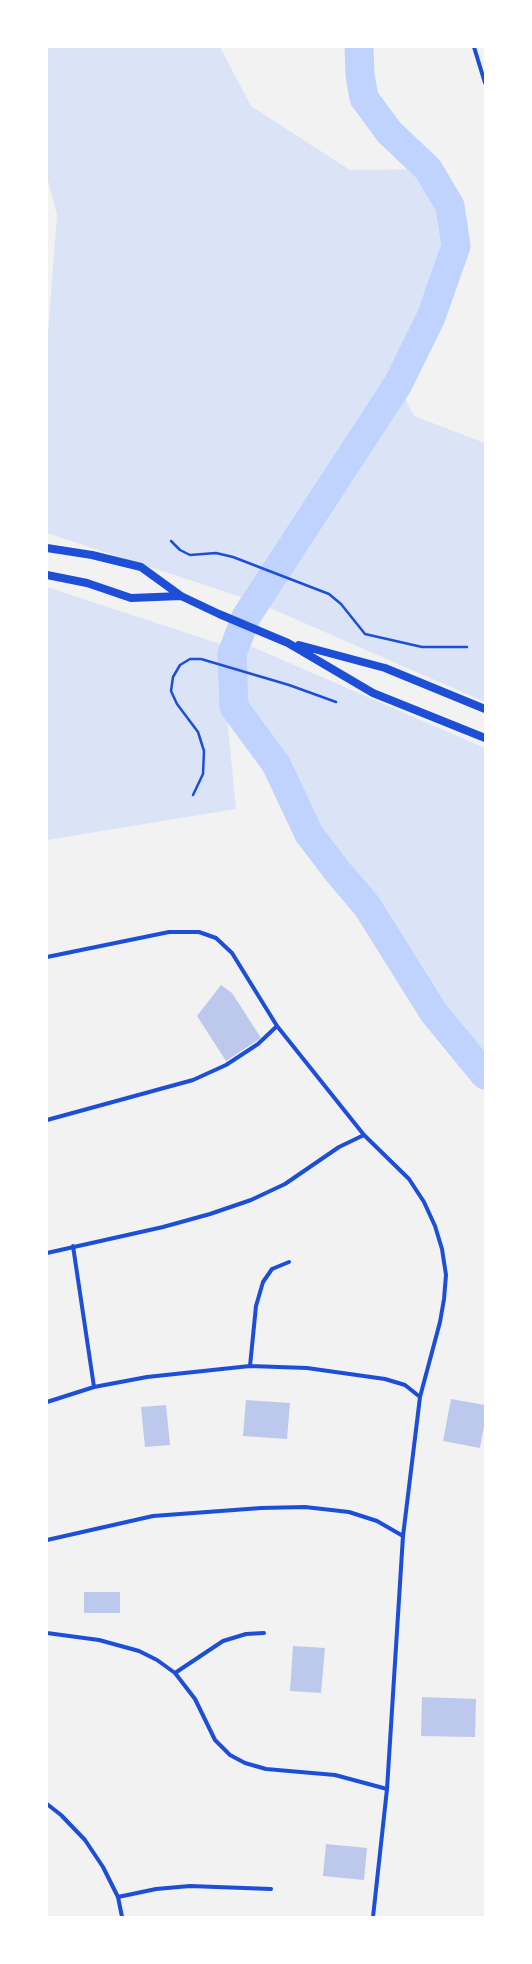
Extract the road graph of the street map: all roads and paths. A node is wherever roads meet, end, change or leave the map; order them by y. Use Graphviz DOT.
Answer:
graph roads {
  1 [pos="474,47"];
  2 [pos="485,83"];
  3 [pos="171,540"];
  4 [pos="47,548"];
  5 [pos="47,575"];
  6 [pos="181,596"];
  7 [pos="286,642"];
  8 [pos="467,647"];
  9 [pos="336,702"];
  10 [pos="485,709"];
  11 [pos="485,738"];
  12 [pos="193,795"];
  13 [pos="47,957"];
  14 [pos="277,1026"];
  15 [pos="47,1120"];
  16 [pos="364,1135"];
  17 [pos="72,1246"];
  18 [pos="47,1253"];
  19 [pos="289,1262"];
  20 [pos="250,1366"];
  21 [pos="94,1387"];
  22 [pos="420,1397"];
  23 [pos="47,1402"];
  24 [pos="403,1536"];
  25 [pos="47,1540"];
  26 [pos="47,1633"];
  27 [pos="264,1633"];
  28 [pos="175,1673"];
  29 [pos="387,1789"];
  30 [pos="47,1804"];
  31 [pos="271,1888"];
  32 [pos="118,1897"];
  33 [pos="122,1917"];
  34 [pos="373,1917"];
  1 -- 2 [label="street"];
  3 -- 8 [label="path"];
  4 -- 6 [label="main road"];
  5 -- 6 [label="main road"];
  6 -- 7 [label="main road"];
  7 -- 10 [label="main road"];
  7 -- 11 [label="main road"];
  9 -- 12 [label="path"];
  13 -- 14 [label="street"];
  14 -- 15 [label="street"];
  14 -- 16 [label="street"];
  16 -- 17 [label="street"];
  16 -- 22 [label="street"];
  17 -- 18 [label="street"];
  17 -- 21 [label="street"];
  19 -- 20 [label="street"];
  20 -- 21 [label="street"];
  20 -- 22 [label="street"];
  21 -- 23 [label="street"];
  22 -- 24 [label="street"];
  24 -- 25 [label="street"];
  24 -- 29 [label="street"];
  26 -- 28 [label="street"];
  27 -- 28 [label="street"];
  28 -- 29 [label="street"];
  29 -- 34 [label="street"];
  30 -- 32 [label="street"];
  31 -- 32 [label="street"];
  32 -- 33 [label="street"];
}
